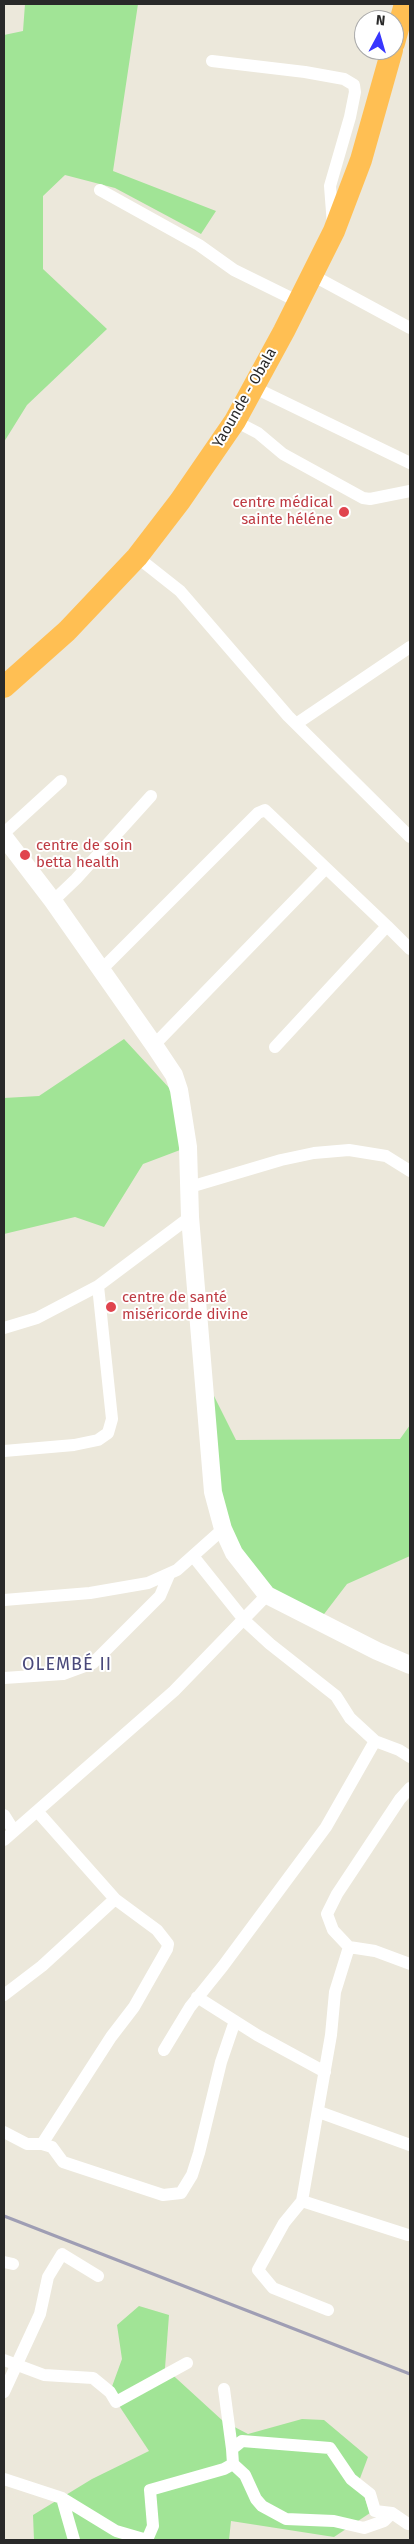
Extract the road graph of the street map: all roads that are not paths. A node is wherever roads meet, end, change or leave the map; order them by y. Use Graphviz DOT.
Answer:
graph roads {
  1 [pos="389,60"];
  2 [pos="212,62"];
  3 [pos="100,190"];
  4 [pos="334,231"];
  5 [pos="312,275"];
  6 [pos="298,302"];
  7 [pos="410,328"];
  8 [pos="252,387"];
  9 [pos="235,421"];
  10 [pos="410,463"];
  11 [pos="410,491"];
  12 [pos="137,557"];
  13 [pos="410,647"];
  14 [pos="4,687"];
  15 [pos="296,724"];
  16 [pos="62,780"];
  17 [pos="151,796"];
  18 [pos="4,835"];
  19 [pos="410,837"];
  20 [pos="326,868"];
  21 [pos="53,901"];
  22 [pos="387,926"];
  23 [pos="410,949"];
  24 [pos="100,971"];
  25 [pos="154,1045"];
  26 [pos="275,1046"];
  27 [pos="410,1171"];
  28 [pos="190,1187"];
  29 [pos="190,1217"];
  30 [pos="98,1286"];
  31 [pos="4,1328"];
  32 [pos="4,1451"];
  33 [pos="223,1529"];
  34 [pos="193,1556"];
  35 [pos="169,1575"];
  36 [pos="267,1595"];
  37 [pos="4,1600"];
  38 [pos="245,1620"];
  39 [pos="410,1665"];
  40 [pos="4,1678"];
  41 [pos="375,1741"];
  42 [pos="410,1757"];
  43 [pos="410,1788"];
  44 [pos="37,1811"];
  45 [pos="4,1815"];
  46 [pos="9,1836"];
  47 [pos="115,1899"];
  48 [pos="350,1947"];
  49 [pos="410,1964"];
  50 [pos="4,1995"];
  51 [pos="197,1998"];
  52 [pos="235,2021"];
  53 [pos="164,2050"];
  54 [pos="325,2072"];
  55 [pos="319,2112"];
  56 [pos="4,2132"];
  57 [pos="42,2144"];
  58 [pos="410,2145"];
  59 [pos="302,2201"];
  60 [pos="408,2235"];
  61 [pos="98,2276"];
  62 [pos="328,2310"];
  63 [pos="4,2360"];
  64 [pos="188,2363"];
  65 [pos="16,2366"];
  66 [pos="224,2389"];
  67 [pos="4,2392"];
  68 [pos="232,2449"];
  69 [pos="233,2464"];
  70 [pos="4,2479"];
  71 [pos="62,2498"];
  72 [pos="392,2513"];
  73 [pos="408,2524"];
  74 [pos="74,2540"];
  75 [pos="147,2540"];
  1 -- 4 [label="highway, Yaounde - Obala"];
  2 -- 4 [label="street"];
  3 -- 6 [label="street"];
  4 -- 5 [label="highway, Yaounde - Obala"];
  5 -- 6 [label="highway, Yaounde - Obala"];
  5 -- 7 [label="street"];
  6 -- 8 [label="highway, Yaounde - Obala"];
  8 -- 9 [label="highway, Yaounde - Obala"];
  8 -- 10 [label="street"];
  9 -- 11 [label="street"];
  9 -- 12 [label="highway, Yaounde - Obala"];
  12 -- 14 [label="highway, Yaounde - Obala"];
  12 -- 15 [label="street"];
  13 -- 15 [label="street"];
  15 -- 19 [label="street"];
  16 -- 18 [label="street"];
  17 -- 21 [label="street"];
  18 -- 21 [label="street"];
  20 -- 22 [label="street"];
  20 -- 24 [label="street"];
  20 -- 25 [label="street"];
  21 -- 24 [label="street"];
  22 -- 23 [label="street"];
  22 -- 26 [label="street"];
  24 -- 25 [label="street"];
  25 -- 28 [label="street"];
  27 -- 28 [label="street"];
  28 -- 29 [label="street"];
  29 -- 30 [label="street"];
  29 -- 33 [label="street"];
  30 -- 31 [label="street"];
  30 -- 32 [label="street"];
  33 -- 34 [label="street"];
  33 -- 36 [label="street"];
  34 -- 35 [label="street"];
  34 -- 38 [label="street"];
  35 -- 37 [label="street"];
  35 -- 40 [label="street"];
  36 -- 38 [label="street"];
  36 -- 39 [label="street"];
  38 -- 41 [label="street"];
  38 -- 44 [label="street"];
  41 -- 42 [label="street"];
  41 -- 51 [label="street"];
  43 -- 48 [label="street"];
  44 -- 46 [label="street"];
  44 -- 47 [label="street"];
  45 -- 46 [label="street"];
  47 -- 50 [label="street"];
  47 -- 57 [label="street"];
  48 -- 49 [label="street"];
  48 -- 54 [label="street"];
  51 -- 52 [label="street"];
  51 -- 53 [label="street"];
  52 -- 54 [label="street"];
  52 -- 57 [label="street"];
  54 -- 55 [label="street"];
  55 -- 58 [label="street"];
  55 -- 59 [label="street"];
  56 -- 57 [label="street"];
  59 -- 60 [label="street"];
  59 -- 62 [label="street"];
  61 -- 65 [label="street"];
  63 -- 65 [label="street"];
  64 -- 65 [label="street"];
  65 -- 67 [label="street"];
  66 -- 68 [label="street"];
  68 -- 69 [label="street"];
  68 -- 72 [label="street"];
  69 -- 72 [label="street"];
  69 -- 75 [label="street"];
  70 -- 71 [label="street"];
  71 -- 74 [label="street"];
  71 -- 75 [label="street"];
  72 -- 73 [label="street"];
}
